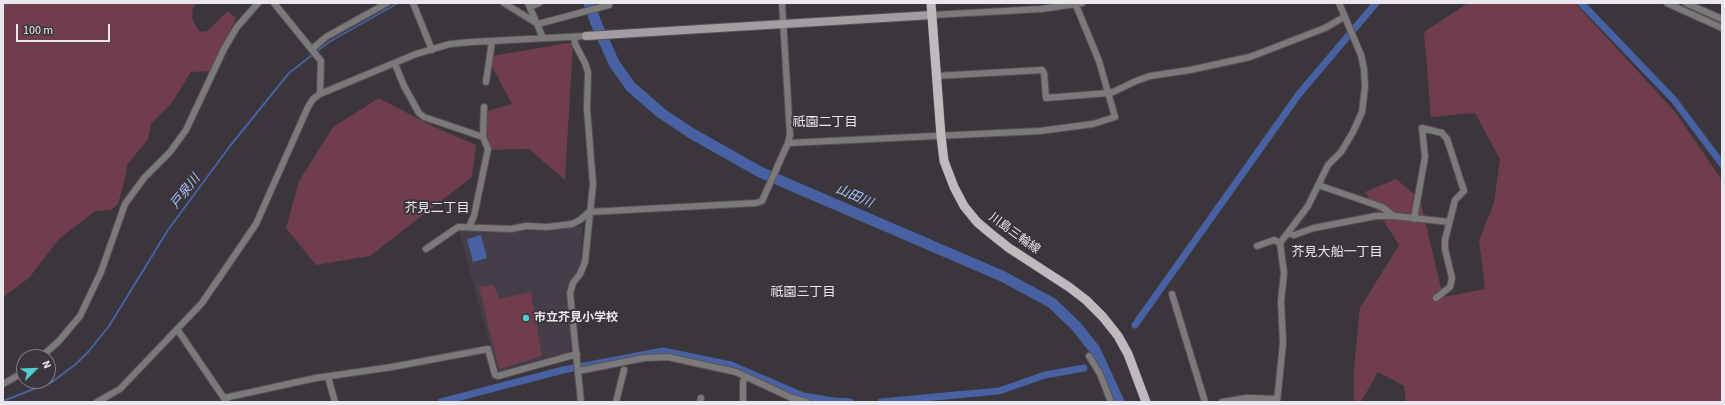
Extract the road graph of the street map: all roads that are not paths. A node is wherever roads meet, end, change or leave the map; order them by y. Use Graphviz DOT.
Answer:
graph roads {
  1 [pos="258,3"];
  2 [pos="274,3"];
  3 [pos="386,3"];
  4 [pos="413,3"];
  5 [pos="504,3"];
  6 [pos="539,3"];
  7 [pos="782,3"];
  8 [pos="931,3"];
  9 [pos="1008,3"];
  10 [pos="1339,3"];
  11 [pos="1667,3"];
  12 [pos="1686,3"];
  13 [pos="1077,4"];
  14 [pos="529,5"];
  15 [pos="606,6"];
  16 [pos="1009,10"];
  17 [pos="932,15"];
  18 [pos="1344,17"];
  19 [pos="1722,19"];
  20 [pos="784,23"];
  21 [pos="538,24"];
  22 [pos="1722,28"];
  23 [pos="586,36"];
  24 [pos="574,37"];
  25 [pos="543,38"];
  26 [pos="492,41"];
  27 [pos="432,50"];
  28 [pos="314,52"];
  29 [pos="395,64"];
  30 [pos="936,76"];
  31 [pos="486,82"];
  32 [pos="1108,93"];
  33 [pos="320,94"];
  34 [pos="484,107"];
  35 [pos="941,136"];
  36 [pos="483,137"];
  37 [pos="788,143"];
  38 [pos="1318,185"];
  39 [pos="589,212"];
  40 [pos="1395,216"];
  41 [pos="1414,219"];
  42 [pos="1449,222"];
  43 [pos="469,227"];
  44 [pos="1288,234"];
  45 [pos="1280,243"];
  46 [pos="1257,246"];
  47 [pos="426,249"];
  48 [pos="1172,294"];
  49 [pos="1436,298"];
  50 [pos="177,329"];
  51 [pos="50,349"];
  52 [pos="577,354"];
  53 [pos="1089,356"];
  54 [pos="624,370"];
  55 [pos="578,371"];
  56 [pos="745,376"];
  57 [pos="16,377"];
  58 [pos="328,377"];
  59 [pos="3,384"];
  60 [pos="111,396"];
  61 [pos="225,400"];
  62 [pos="1277,401"];
  63 [pos="97,402"];
  64 [pos="115,402"];
  65 [pos="335,402"];
  66 [pos="581,402"];
  67 [pos="616,402"];
  68 [pos="743,402"];
  69 [pos="807,402"];
  70 [pos="1111,402"];
  71 [pos="1146,402"];
  72 [pos="1205,402"];
  73 [pos="1222,402"];
  1 -- 51 [label="street"];
  2 -- 28 [label="street"];
  3 -- 28 [label="street"];
  4 -- 27 [label="street"];
  5 -- 21 [label="street"];
  6 -- 14 [label="street"];
  7 -- 20 [label="street"];
  8 -- 17 [label="main road, 川島三輪線"];
  9 -- 16 [label="street"];
  10 -- 18 [label="street"];
  11 -- 22 [label="street"];
  12 -- 19 [label="street"];
  13 -- 16 [label="street"];
  13 -- 32 [label="street"];
  14 -- 21 [label="street"];
  15 -- 21 [label="street"];
  16 -- 17 [label="street"];
  17 -- 20 [label="street"];
  17 -- 30 [label="main road, 川島三輪線"];
  18 -- 32 [label="street"];
  18 -- 38 [label="street"];
  20 -- 23 [label="street"];
  20 -- 37 [label="street"];
  21 -- 25 [label="street"];
  23 -- 24 [label="street"];
  24 -- 25 [label="street"];
  24 -- 39 [label="street"];
  25 -- 26 [label="street"];
  26 -- 27 [label="street"];
  26 -- 31 [label="street"];
  27 -- 29 [label="street"];
  28 -- 33 [label="street"];
  29 -- 33 [label="street"];
  29 -- 36 [label="street"];
  30 -- 32 [label="street"];
  30 -- 35 [label="main road, 川島三輪線"];
  32 -- 35 [label="street"];
  33 -- 50 [label="street"];
  34 -- 36 [label="street"];
  35 -- 37 [label="street"];
  35 -- 71 [label="main road, 川島三輪線"];
  36 -- 43 [label="street"];
  37 -- 39 [label="street"];
  38 -- 40 [label="street"];
  38 -- 44 [label="street"];
  39 -- 43 [label="street"];
  39 -- 52 [label="street"];
  40 -- 41 [label="street"];
  40 -- 44 [label="street"];
  41 -- 42 [label="street"];
  41 -- 42 [label="street"];
  42 -- 49 [label="street"];
  43 -- 47 [label="street"];
  44 -- 45 [label="street"];
  45 -- 46 [label="street"];
  45 -- 62 [label="street"];
  48 -- 72 [label="street"];
  50 -- 60 [label="street"];
  50 -- 61 [label="street"];
  52 -- 55 [label="street"];
  52 -- 58 [label="street"];
  53 -- 70 [label="street"];
  54 -- 67 [label="street"];
  55 -- 56 [label="street"];
  55 -- 66 [label="street"];
  56 -- 68 [label="street"];
  56 -- 69 [label="street"];
  57 -- 59 [label="street"];
  58 -- 61 [label="street"];
  58 -- 65 [label="street"];
  60 -- 63 [label="street"];
  60 -- 64 [label="street"];
  62 -- 73 [label="street"];
}
